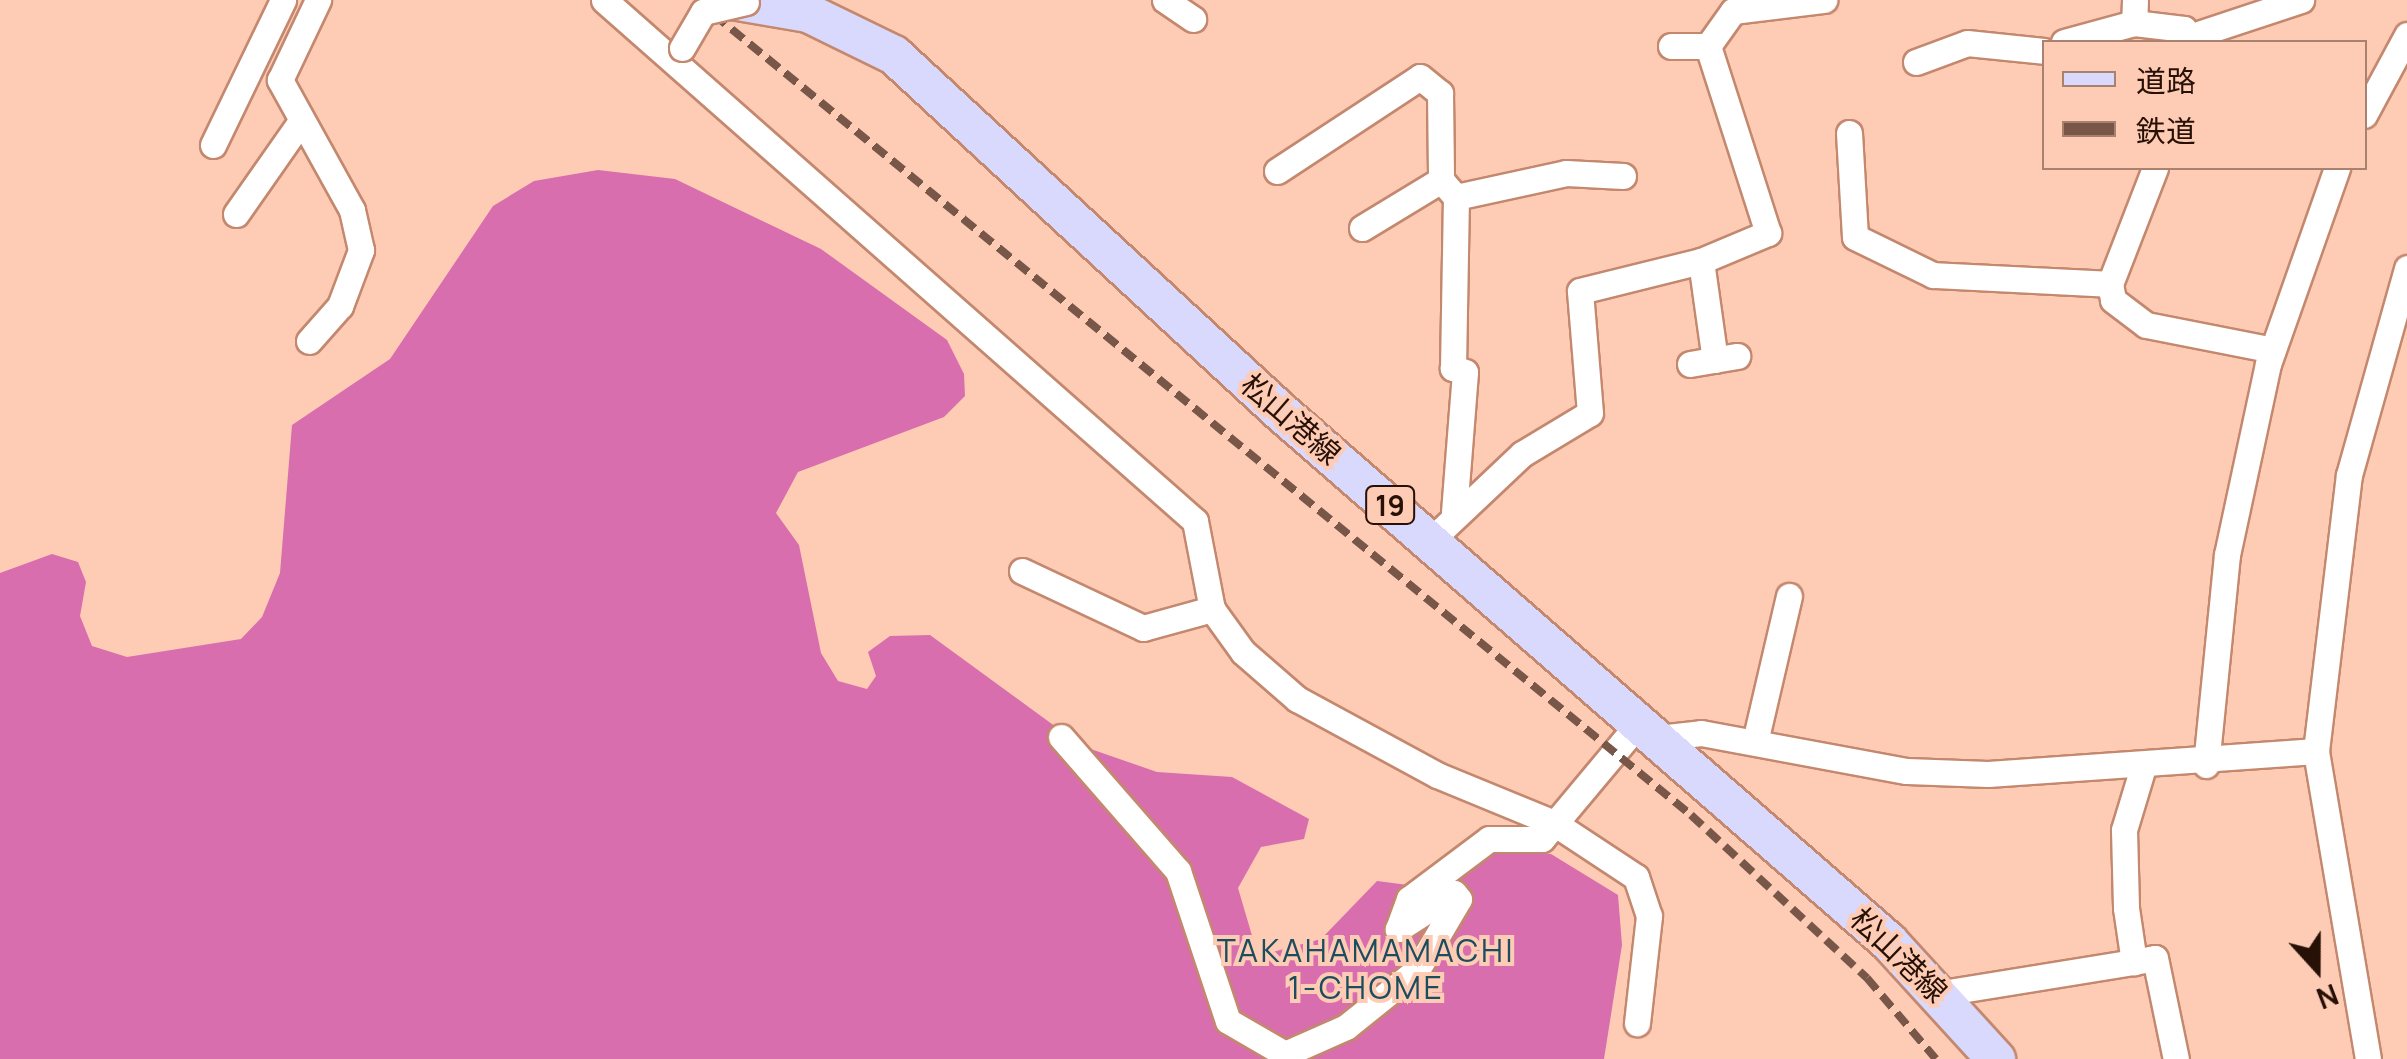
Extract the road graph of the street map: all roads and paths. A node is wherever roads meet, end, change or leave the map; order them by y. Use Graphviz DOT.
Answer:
graph roads {
  1 [pos="283,0"];
  2 [pos="318,0"];
  3 [pos="604,0"];
  4 [pos="1165,0"];
  5 [pos="1824,0"];
  6 [pos="2301,0"];
  7 [pos="753,2"];
  8 [pos="2134,11"];
  9 [pos="1193,19"];
  10 [pos="2407,35"];
  11 [pos="2192,39"];
  12 [pos="2069,40"];
  13 [pos="1671,46"];
  14 [pos="1708,46"];
  15 [pos="2042,51"];
  16 [pos="682,54"];
  17 [pos="1916,62"];
  18 [pos="2367,109"];
  19 [pos="301,122"];
  20 [pos="1849,134"];
  21 [pos="213,145"];
  22 [pos="2154,170"];
  23 [pos="2336,170"];
  24 [pos="1277,171"];
  25 [pos="1623,176"];
  26 [pos="1449,188"];
  27 [pos="236,214"];
  28 [pos="1362,228"];
  29 [pos="1702,261"];
  30 [pos="2407,268"];
  31 [pos="2110,284"];
  32 [pos="309,341"];
  33 [pos="2273,350"];
  34 [pos="1714,359"];
  35 [pos="1443,526"];
  36 [pos="1022,571"];
  37 [pos="1789,596"];
  38 [pos="1212,609"];
  39 [pos="1649,730"];
  40 [pos="1061,737"];
  41 [pos="1755,742"];
  42 [pos="2316,751"];
  43 [pos="2206,764"];
  44 [pos="2143,766"];
  45 [pos="1554,823"];
  46 [pos="2134,962"];
  47 [pos="1942,993"];
  48 [pos="1636,1023"];
  49 [pos="1996,1059"];
  50 [pos="2176,1059"];
  51 [pos="2368,1059"];
  1 -- 21 [label="street"];
  2 -- 19 [label="street"];
  3 -- 16 [label="street"];
  4 -- 9 [label="street"];
  5 -- 14 [label="street"];
  6 -- 11 [label="street"];
  7 -- 16 [label="street, bridge"];
  7 -- 35 [label="main road, 松山港線 / 19"];
  8 -- 11 [label="street"];
  8 -- 12 [label="street"];
  10 -- 18 [label="street"];
  13 -- 14 [label="street"];
  14 -- 29 [label="street"];
  15 -- 17 [label="street"];
  16 -- 38 [label="street"];
  19 -- 27 [label="street"];
  19 -- 32 [label="street"];
  20 -- 31 [label="street"];
  22 -- 31 [label="street"];
  23 -- 33 [label="street"];
  24 -- 26 [label="street"];
  25 -- 26 [label="street"];
  26 -- 28 [label="street"];
  26 -- 35 [label="street"];
  29 -- 34 [label="street"];
  29 -- 35 [label="street"];
  30 -- 42 [label="street"];
  31 -- 33 [label="street"];
  33 -- 43 [label="street"];
  35 -- 39 [label="main road, 松山港線 / 19"];
  36 -- 38 [label="street"];
  37 -- 41 [label="street"];
  38 -- 45 [label="street"];
  39 -- 41 [label="street"];
  39 -- 45 [label="street"];
  39 -- 47 [label="main road, 松山港線 / 19"];
  40 -- 45 [label="street"];
  41 -- 44 [label="street"];
  42 -- 43 [label="street"];
  42 -- 51 [label="street"];
  43 -- 44 [label="street"];
  44 -- 46 [label="street"];
  45 -- 48 [label="street"];
  46 -- 47 [label="street"];
  46 -- 50 [label="street"];
  47 -- 49 [label="main road, 松山港線 / 19"];
}
